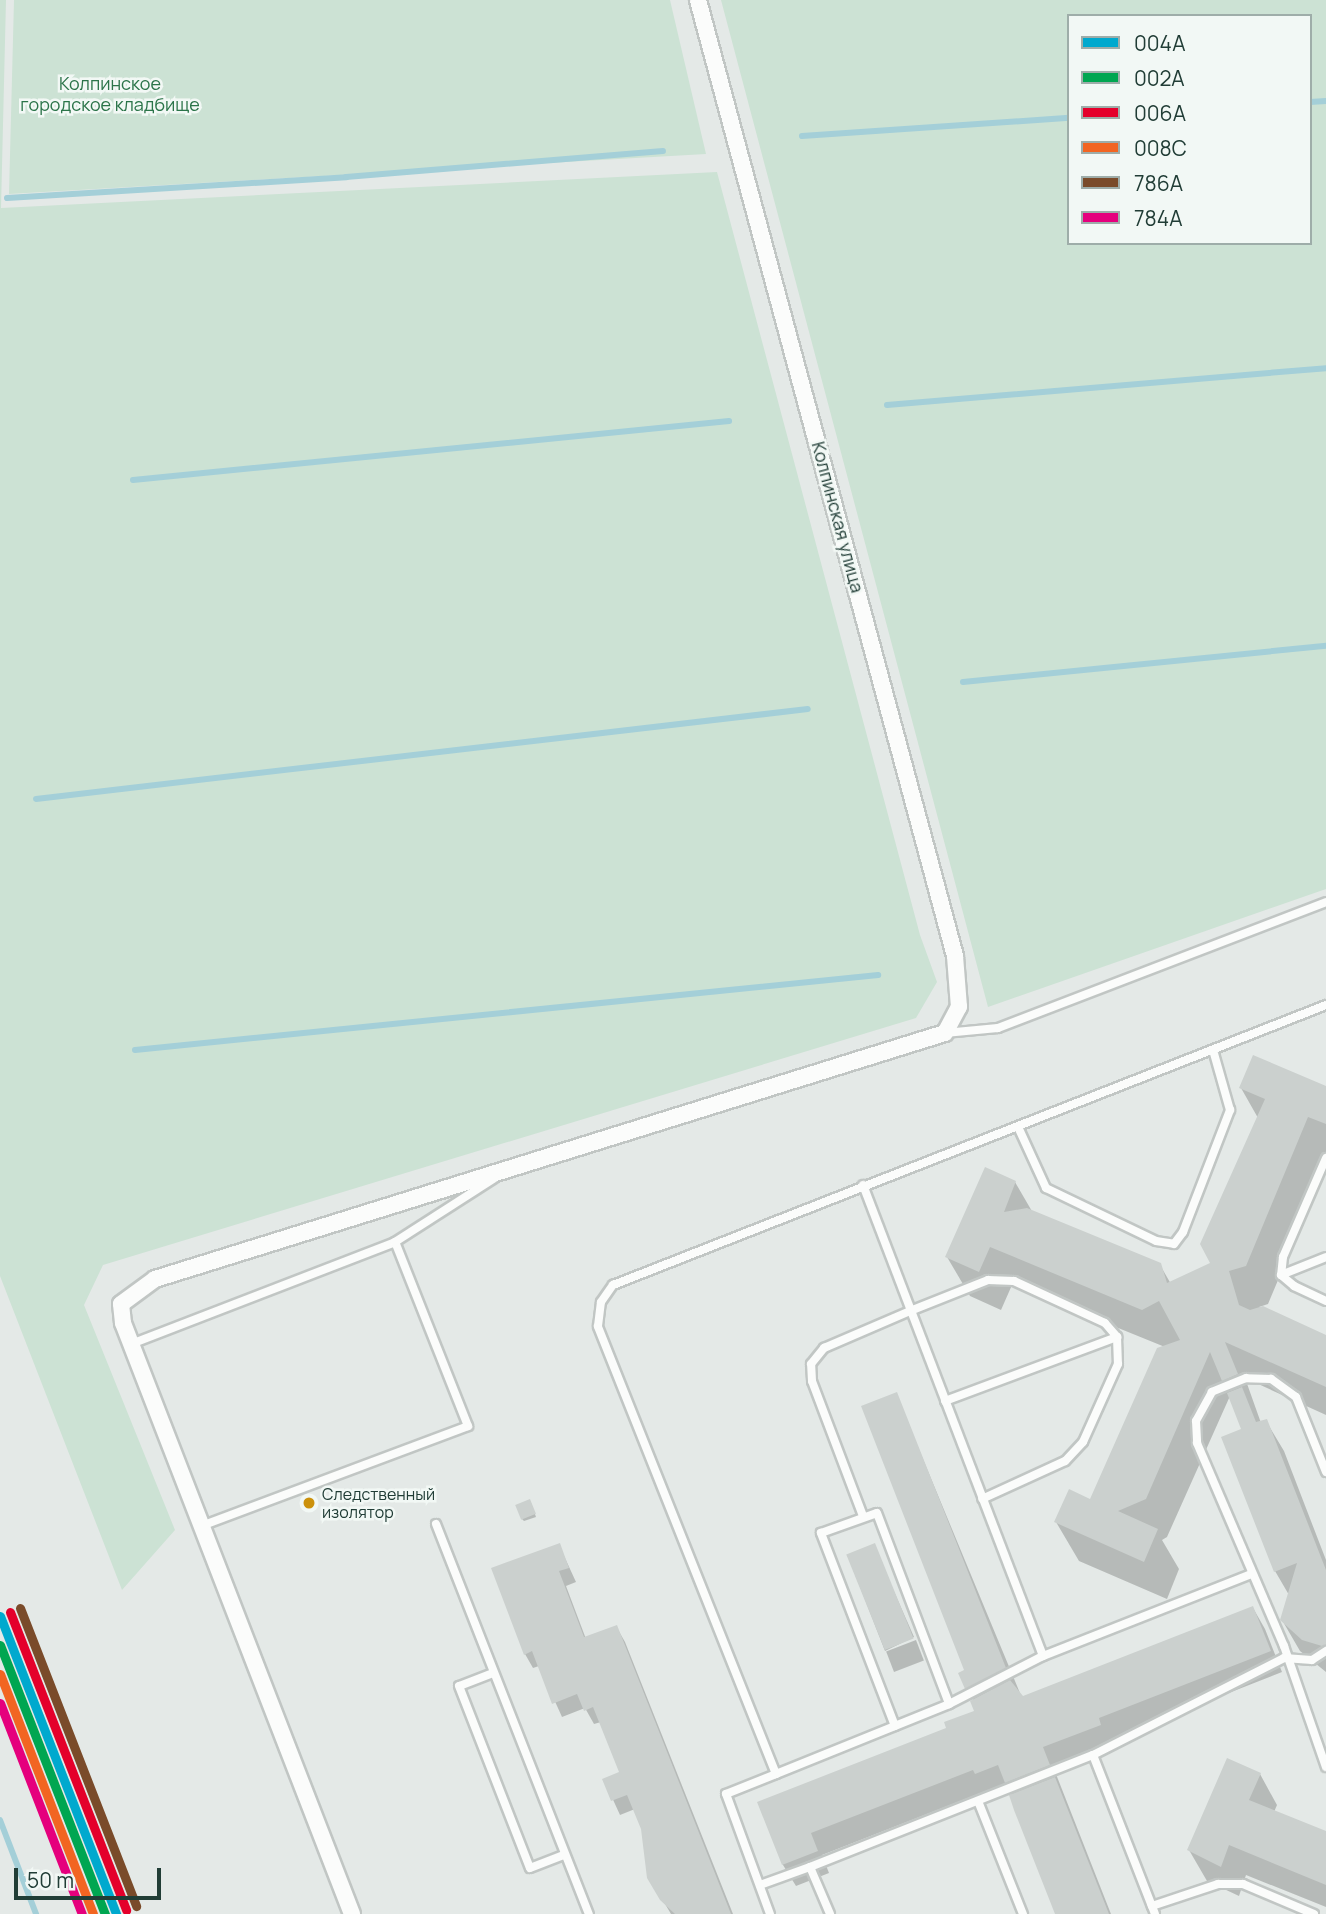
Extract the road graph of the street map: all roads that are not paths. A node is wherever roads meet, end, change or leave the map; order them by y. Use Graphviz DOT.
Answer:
graph roads {
  1 [pos="698,0"];
  2 [pos="1326,902"];
  3 [pos="1326,1005"];
  4 [pos="945,1033"];
  5 [pos="1213,1051"];
  6 [pos="1019,1129"];
  7 [pos="1326,1158"];
  8 [pos="504,1173"];
  9 [pos="863,1185"];
  10 [pos="395,1242"];
  11 [pos="1326,1257"];
  12 [pos="1281,1275"];
  13 [pos="1326,1301"];
  14 [pos="910,1311"];
  15 [pos="1116,1337"];
  16 [pos="131,1343"];
  17 [pos="945,1401"];
  18 [pos="1326,1472"];
  19 [pos="982,1499"];
  20 [pos="863,1516"];
  21 [pos="436,1524"];
  22 [pos="201,1526"];
  23 [pos="1251,1574"];
  24 [pos="1326,1651"];
  25 [pos="1043,1656"];
  26 [pos="1284,1658"];
  27 [pos="493,1673"];
  28 [pos="949,1704"];
  29 [pos="895,1726"];
  30 [pos="1093,1755"];
  31 [pos="1326,1768"];
  32 [pos="776,1774"];
  33 [pos="978,1801"];
  34 [pos="564,1855"];
  35 [pos="810,1867"];
  36 [pos="760,1885"];
  37 [pos="1154,1910"];
  38 [pos="352,1914"];
  39 [pos="589,1914"];
  40 [pos="770,1914"];
  41 [pos="830,1914"];
  42 [pos="1023,1914"];
  43 [pos="1314,1914"];
  1 -- 4 [label="street, Колпинская улица"];
  2 -- 4 [label="lane"];
  3 -- 5 [label="lane"];
  4 -- 8 [label="street"];
  5 -- 6 [label="lane"];
  5 -- 6 [label="lane"];
  6 -- 9 [label="lane"];
  7 -- 12 [label="lane"];
  8 -- 10 [label="lane"];
  8 -- 16 [label="street"];
  9 -- 14 [label="lane"];
  9 -- 32 [label="lane"];
  10 -- 16 [label="lane"];
  10 -- 22 [label="lane"];
  11 -- 12 [label="lane"];
  12 -- 13 [label="lane"];
  14 -- 15 [label="lane"];
  14 -- 17 [label="lane"];
  14 -- 20 [label="lane"];
  15 -- 17 [label="lane"];
  15 -- 19 [label="lane"];
  16 -- 22 [label="street"];
  17 -- 19 [label="lane"];
  18 -- 23 [label="lane"];
  19 -- 25 [label="lane"];
  20 -- 28 [label="lane"];
  20 -- 29 [label="lane"];
  21 -- 27 [label="lane"];
  22 -- 38 [label="street"];
  23 -- 25 [label="lane"];
  23 -- 26 [label="lane"];
  24 -- 26 [label="lane"];
  25 -- 28 [label="lane"];
  26 -- 30 [label="lane"];
  26 -- 31 [label="lane"];
  27 -- 34 [label="lane"];
  27 -- 34 [label="lane"];
  28 -- 29 [label="lane"];
  29 -- 32 [label="lane"];
  30 -- 33 [label="lane"];
  30 -- 37 [label="lane"];
  32 -- 36 [label="lane"];
  33 -- 35 [label="lane"];
  33 -- 42 [label="lane"];
  34 -- 39 [label="lane"];
  35 -- 36 [label="lane"];
  35 -- 41 [label="lane"];
  36 -- 40 [label="lane"];
  37 -- 43 [label="lane"];
}
